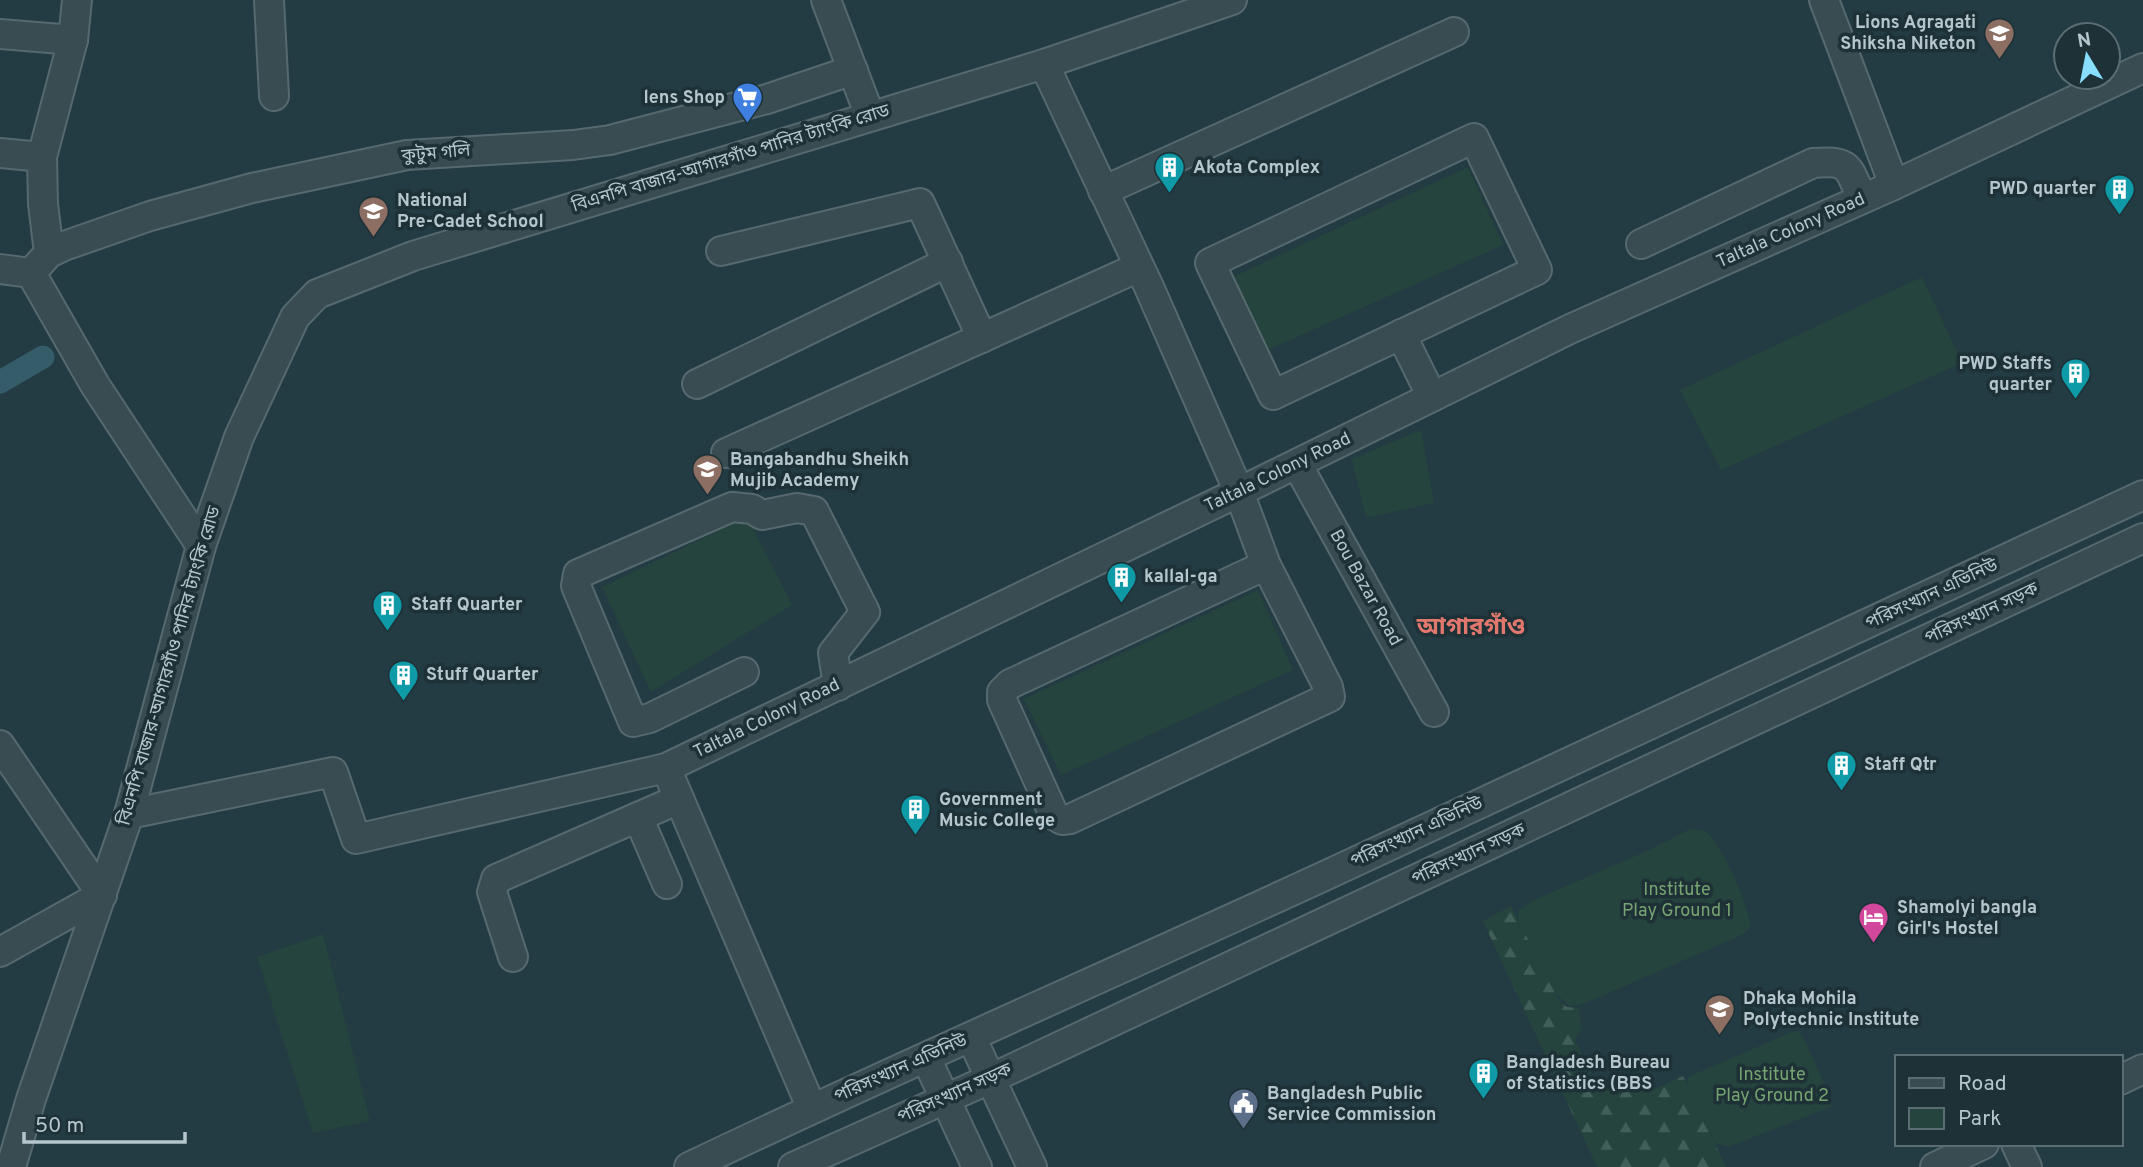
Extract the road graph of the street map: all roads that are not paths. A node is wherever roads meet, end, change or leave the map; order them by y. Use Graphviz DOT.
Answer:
graph roads {
  1 [pos="78,0"];
  2 [pos="269,0"];
  3 [pos="826,0"];
  4 [pos="1232,0"];
  5 [pos="1824,0"];
  6 [pos="1454,32"];
  7 [pos="0,34"];
  8 [pos="73,40"];
  9 [pos="1044,64"];
  10 [pos="2143,68"];
  11 [pos="853,70"];
  12 [pos="274,96"];
  13 [pos="870,116"];
  14 [pos="0,153"];
  15 [pos="42,157"];
  16 [pos="1894,185"];
  17 [pos="1102,191"];
  18 [pos="1862,199"];
  19 [pos="1641,244"];
  20 [pos="721,251"];
  21 [pos="948,262"];
  22 [pos="40,263"];
  23 [pos="1139,267"];
  24 [pos="0,269"];
  25 [pos="1401,334"];
  26 [pos="982,338"];
  27 [pos="697,384"];
  28 [pos="1433,397"];
  29 [pos="726,453"];
  30 [pos="1297,464"];
  31 [pos="1239,492"];
  32 [pos="2143,495"];
  33 [pos="2143,538"];
  34 [pos="201,547"];
  35 [pos="1266,565"];
  36 [pos="744,672"];
  37 [pos="838,686"];
  38 [pos="1434,712"];
  39 [pos="0,746"];
  40 [pos="666,768"];
  41 [pos="680,799"];
  42 [pos="129,814"];
  43 [pos="638,817"];
  44 [pos="667,884"];
  45 [pos="102,895"];
  46 [pos="0,952"];
  47 [pos="513,957"];
  48 [pos="971,1037"];
  49 [pos="926,1058"];
  50 [pos="2143,1069"];
  51 [pos="990,1079"];
  52 [pos="2122,1079"];
  53 [pos="945,1099"];
  54 [pos="812,1109"];
  55 [pos="1980,1146"];
  56 [pos="2017,1146"];
  57 [pos="11,1167"];
  58 [pos="689,1167"];
  59 [pos="793,1167"];
  60 [pos="977,1167"];
  61 [pos="1032,1167"];
  62 [pos="1935,1167"];
  63 [pos="2027,1167"];
  1 -- 8 [label="street"];
  2 -- 12 [label="street"];
  3 -- 11 [label="street"];
  4 -- 9 [label="street, বিএনপি বাজার-আগারগাঁও পানির ট্যাংকি রোড"];
  5 -- 16 [label="street"];
  6 -- 17 [label="street"];
  7 -- 8 [label="street"];
  8 -- 15 [label="street"];
  9 -- 13 [label="street, বিএনপি বাজার-আগারগাঁও পানির ট্যাংকি রোড"];
  9 -- 17 [label="street"];
  10 -- 16 [label="street, Taltala Colony Road"];
  11 -- 13 [label="street"];
  11 -- 22 [label="street, কুটুম গলি"];
  13 -- 34 [label="street, বিএনপি বাজার-আগারগাঁও পানির ট্যাংকি রোড"];
  14 -- 15 [label="street"];
  15 -- 22 [label="street"];
  16 -- 18 [label="street, Taltala Colony Road"];
  17 -- 23 [label="street"];
  18 -- 19 [label="street"];
  18 -- 28 [label="street, Taltala Colony Road"];
  20 -- 21 [label="street"];
  21 -- 26 [label="street"];
  21 -- 27 [label="street"];
  22 -- 24 [label="street"];
  22 -- 34 [label="street"];
  23 -- 26 [label="street"];
  23 -- 31 [label="street"];
  25 -- 25 [label="street"];
  25 -- 28 [label="street"];
  26 -- 29 [label="street"];
  28 -- 30 [label="street, Taltala Colony Road"];
  30 -- 31 [label="street, Taltala Colony Road"];
  30 -- 38 [label="street, Bou Bazar Road"];
  31 -- 35 [label="street"];
  31 -- 37 [label="street, Taltala Colony Road"];
  32 -- 48 [label="street, পরিসংখ্যান এভিনিউ"];
  33 -- 51 [label="street, পরিসংখ্যান সড়ক"];
  34 -- 42 [label="street, বিএনপি বাজার-আগারগাঁও পানির ট্যাংকি রোড"];
  35 -- 35 [label="street"];
  36 -- 37 [label="street"];
  37 -- 40 [label="street, Taltala Colony Road"];
  39 -- 45 [label="street"];
  40 -- 41 [label="street"];
  40 -- 42 [label="street, Taltala Colony Road"];
  41 -- 43 [label="street"];
  41 -- 54 [label="street"];
  42 -- 45 [label="street, বিএনপি বাজার-আগারগাঁও পানির ট্যাংকি রোড"];
  43 -- 44 [label="street"];
  43 -- 47 [label="street"];
  45 -- 46 [label="street"];
  45 -- 57 [label="street, বিএনপি বাজার-আগারগাঁও পানির ট্যাংকি রোড"];
  48 -- 49 [label="street, পরিসংখ্যান এভিনিউ"];
  48 -- 51 [label="street"];
  49 -- 53 [label="street"];
  49 -- 54 [label="street, পরিসংখ্যান এভিনিউ"];
  50 -- 52 [label="street"];
  51 -- 53 [label="street, পরিসংখ্যান সড়ক"];
  51 -- 61 [label="street"];
  53 -- 59 [label="street, পরিসংখ্যান সড়ক"];
  53 -- 60 [label="street"];
  54 -- 58 [label="street, পরিসংখ্যান এভিনিউ"];
  55 -- 62 [label="street"];
  56 -- 63 [label="street"];
}
